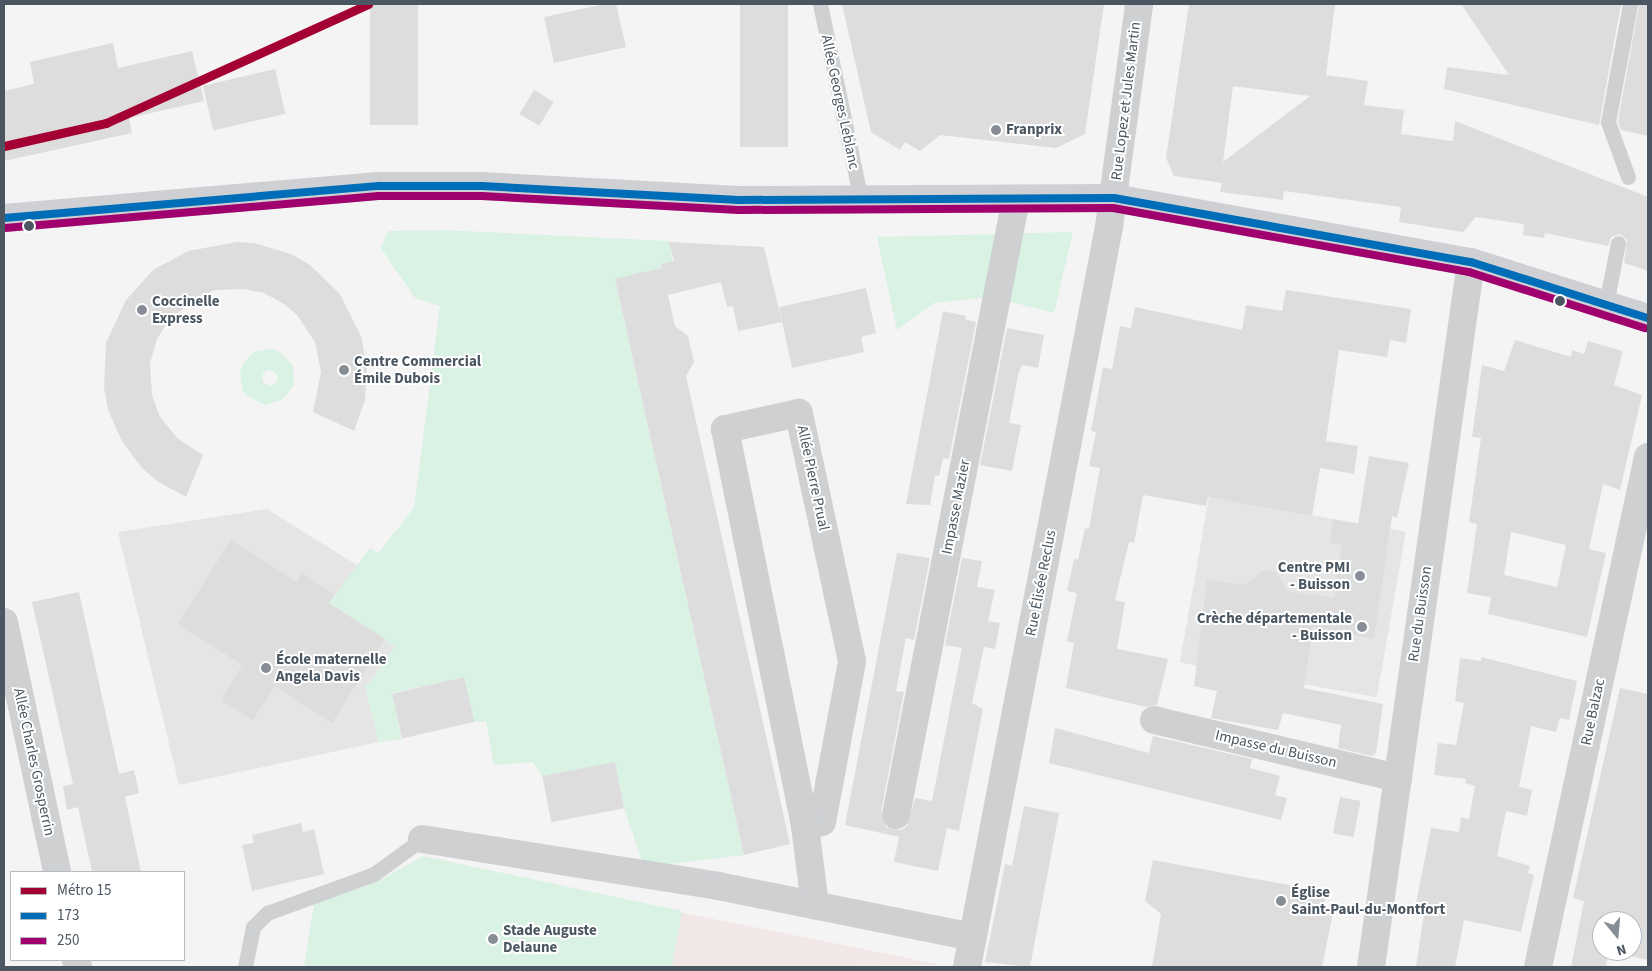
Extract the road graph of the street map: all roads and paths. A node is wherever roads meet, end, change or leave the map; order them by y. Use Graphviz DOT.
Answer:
graph roads {
  1 [pos="820,4"];
  2 [pos="1139,4"];
  3 [pos="1630,4"];
  4 [pos="1628,177"];
  5 [pos="1114,198"];
  6 [pos="1016,199"];
  7 [pos="860,201"];
  8 [pos="4,218"];
  9 [pos="1618,243"];
  10 [pos="1471,262"];
  11 [pos="1606,304"];
  12 [pos="1648,318"];
  13 [pos="1648,457"];
  14 [pos="4,622"];
  15 [pos="1154,720"];
  16 [pos="1398,778"];
  17 [pos="896,815"];
  18 [pos="805,826"];
  19 [pos="422,839"];
  20 [pos="57,871"];
  21 [pos="815,905"];
  22 [pos="973,937"];
  23 [pos="245,967"];
  24 [pos="967,967"];
  25 [pos="1371,967"];
  26 [pos="1538,967"];
  1 -- 7 [label="lane, Allée Georges Leblanc"];
  2 -- 5 [label="street, Rue Lopez et Jules Martin"];
  3 -- 4 [label="lane"];
  5 -- 6 [label="main road"];
  5 -- 10 [label="main road"];
  5 -- 22 [label="street, Rue Élisée Reclus"];
  6 -- 7 [label="main road"];
  6 -- 17 [label="street, Impasse Mazier"];
  7 -- 8 [label="main road"];
  9 -- 11 [label="lane"];
  10 -- 11 [label="main road"];
  10 -- 16 [label="street, Rue du Buisson"];
  11 -- 12 [label="main road"];
  13 -- 26 [label="street, Rue Balzac"];
  14 -- 20 [label="street, Allée Charles Grosperrin"];
  15 -- 16 [label="street, Impasse du Buisson"];
  16 -- 25 [label="street, Rue du Buisson"];
  18 -- 18 [label="street, Allée Pierre Prual"];
  18 -- 21 [label="street, Allée Pierre Prual"];
  19 -- 21 [label="street"];
  19 -- 23 [label="lane"];
  21 -- 22 [label="street"];
  22 -- 24 [label="street, Rue Élisée Reclus"];
}
